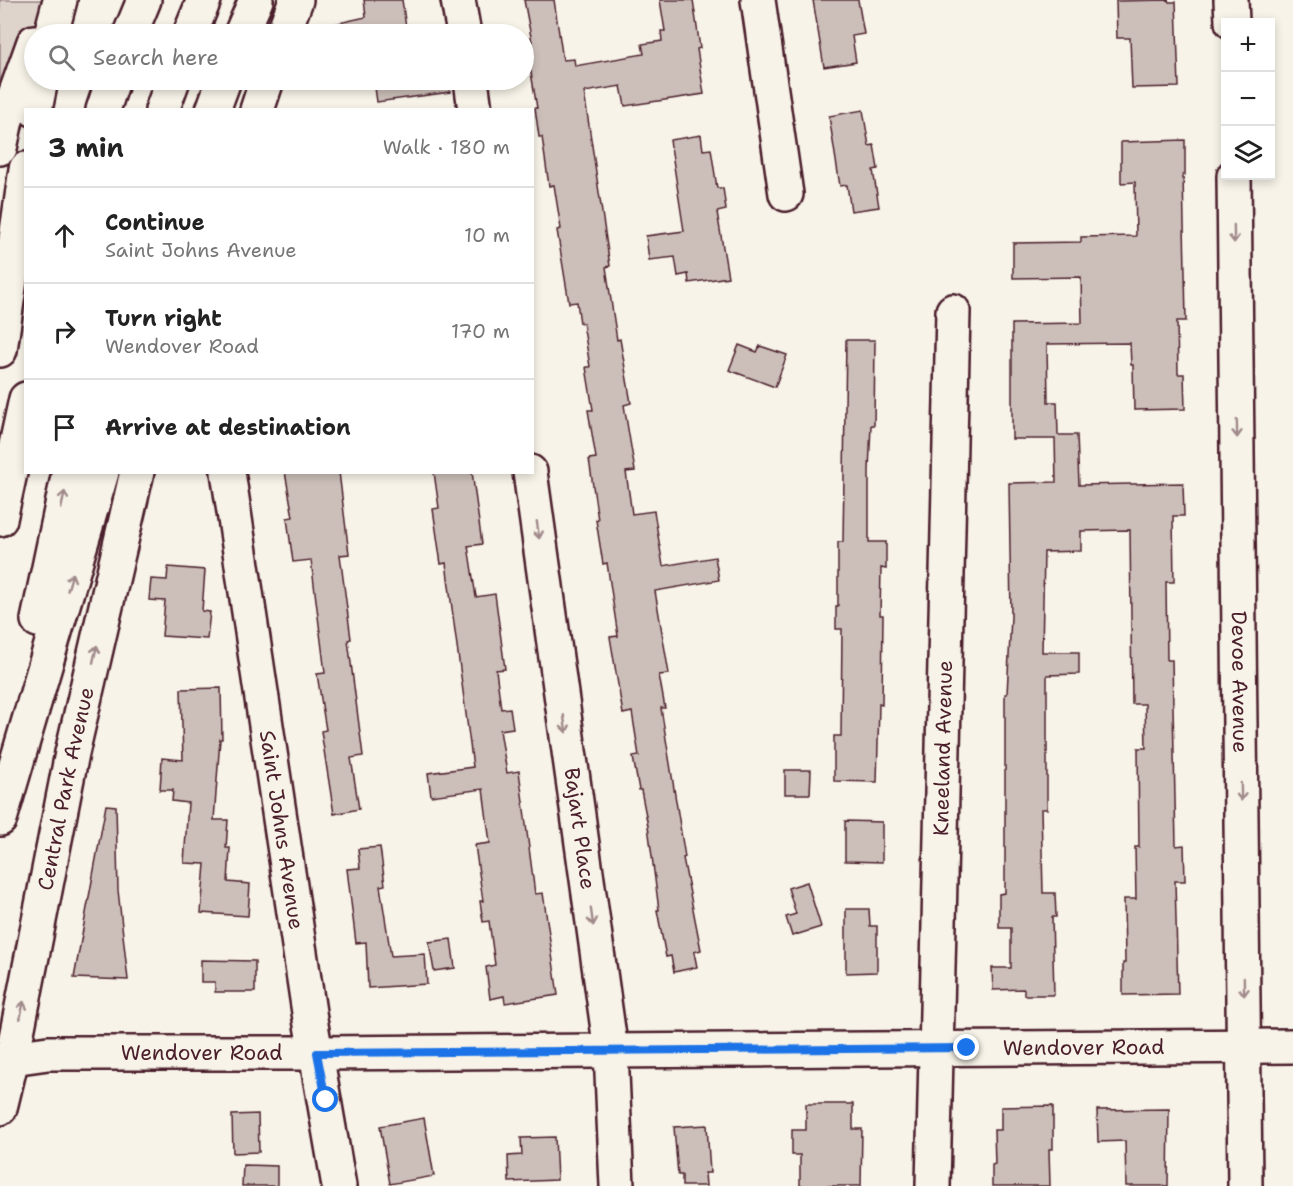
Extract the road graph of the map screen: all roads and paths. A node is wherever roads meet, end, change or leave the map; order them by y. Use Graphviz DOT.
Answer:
graph roads {
  1 [pos="53,0"];
  2 [pos="60,0"];
  3 [pos="144,0"];
  4 [pos="204,0"];
  5 [pos="256,0"];
  6 [pos="296,0"];
  7 [pos="458,0"];
  8 [pos="758,0"];
  9 [pos="1232,0"];
  10 [pos="1232,18"];
  11 [pos="42,24"];
  12 [pos="54,24"];
  13 [pos="134,24"];
  14 [pos="194,24"];
  15 [pos="245,24"];
  16 [pos="287,24"];
  17 [pos="462,24"];
  18 [pos="24,70"];
  19 [pos="39,90"];
  20 [pos="110,90"];
  21 [pos="169,90"];
  22 [pos="220,90"];
  23 [pos="263,90"];
  24 [pos="472,90"];
  25 [pos="35,108"];
  26 [pos="104,108"];
  27 [pos="163,108"];
  28 [pos="214,108"];
  29 [pos="257,108"];
  30 [pos="475,108"];
  31 [pos="0,148"];
  32 [pos="1234,180"];
  33 [pos="24,183"];
  34 [pos="786,194"];
  35 [pos="952,311"];
  36 [pos="0,350"];
  37 [pos="24,408"];
  38 [pos="69,474"];
  39 [pos="101,474"];
  40 [pos="137,474"];
  41 [pos="228,474"];
  42 [pos="530,474"];
  43 [pos="0,519"];
  44 [pos="0,804"];
  45 [pos="0,819"];
  46 [pos="1245,1046"];
  47 [pos="1293,1046"];
  48 [pos="936,1048"];
  49 [pos="611,1051"];
  50 [pos="317,1053"];
  51 [pos="12,1058"];
  52 [pos="0,1108"];
  53 [pos="339,1186"];
  54 [pos="617,1186"];
  55 [pos="933,1186"];
  56 [pos="1245,1186"];
  1 -- 11 [label="main road"];
  2 -- 12 [label="main road"];
  3 -- 13 [label="main road"];
  4 -- 14 [label="main road"];
  5 -- 15 [label="main road"];
  6 -- 16 [label="main road"];
  7 -- 17 [label="main road"];
  8 -- 34 [label="main road"];
  9 -- 10 [label="main road"];
  18 -- 31 [label="main road"];
  19 -- 25 [label="main road"];
  20 -- 26 [label="main road"];
  21 -- 27 [label="main road"];
  22 -- 28 [label="main road"];
  23 -- 29 [label="main road"];
  24 -- 30 [label="main road"];
  32 -- 46 [label="main road, Devoe Avenue, one-way"];
  33 -- 36 [label="main road"];
  35 -- 48 [label="main road, Kneeland Avenue"];
  37 -- 43 [label="main road"];
  44 -- 38 [label="main road, one-way"];
  45 -- 39 [label="main road, one-way"];
  51 -- 40 [label="main road, Central Park Avenue, one-way"];
  41 -- 50 [label="main road, Saint Johns Avenue"];
  42 -- 49 [label="main road, Bajart Place, one-way"];
  46 -- 47 [label="main road, Wendover Road"];
  46 -- 48 [label="main road, Wendover Road"];
  46 -- 56 [label="main road, Devoe Avenue"];
  48 -- 49 [label="main road, Wendover Road"];
  48 -- 55 [label="main road, Kneeland Avenue"];
  49 -- 50 [label="main road, Wendover Road"];
  49 -- 54 [label="main road, Bajart Place"];
  50 -- 51 [label="main road, Wendover Road"];
  50 -- 53 [label="main road, Saint Johns Avenue"];
  51 -- 52 [label="main road, Central Park Avenue"];
}
